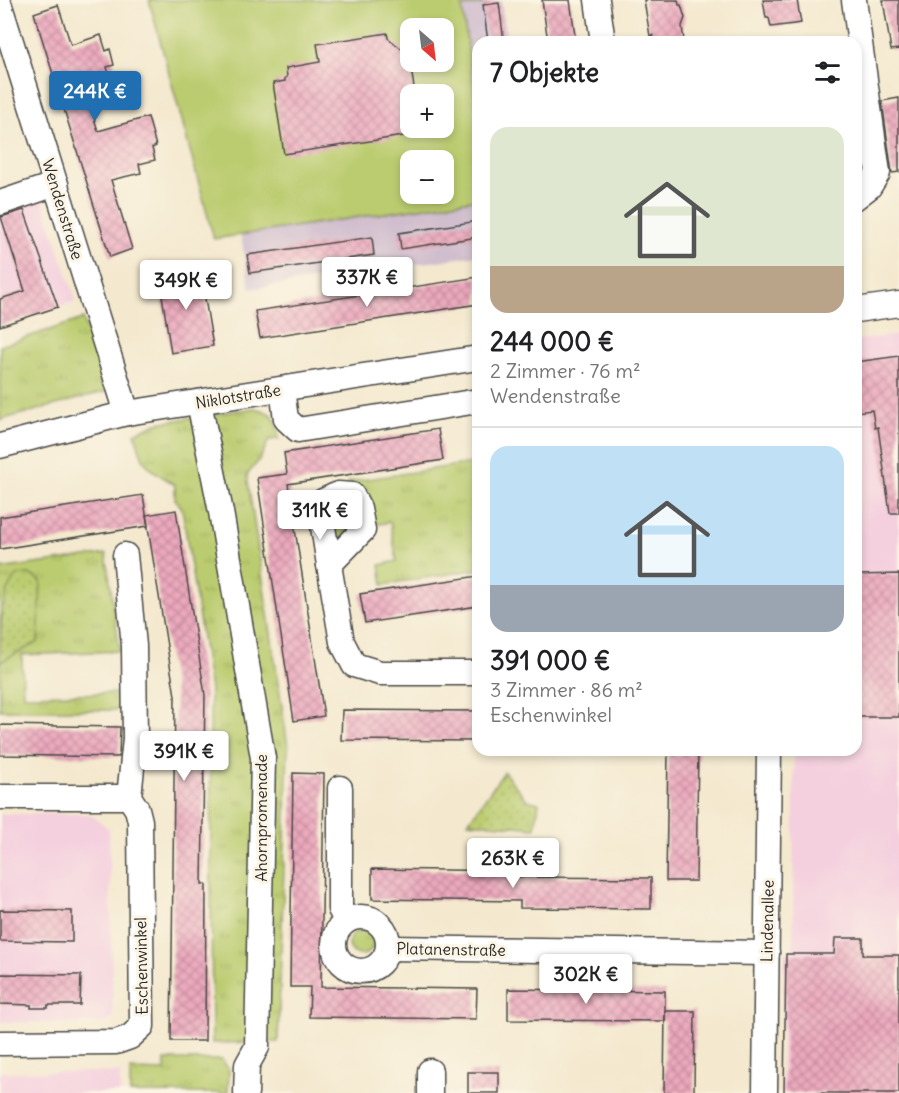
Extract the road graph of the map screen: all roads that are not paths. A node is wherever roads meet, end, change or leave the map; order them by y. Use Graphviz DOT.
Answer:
graph roads {
  1 [pos="597,0"];
  2 [pos="854,0"];
  3 [pos="0,6"];
  4 [pos="602,36"];
  5 [pos="860,36"];
  6 [pos="862,52"];
  7 [pos="56,184"];
  8 [pos="862,193"];
  9 [pos="0,203"];
  10 [pos="899,304"];
  11 [pos="862,309"];
  12 [pos="472,359"];
  13 [pos="282,389"];
  14 [pos="199,402"];
  15 [pos="472,402"];
  16 [pos="127,413"];
  17 [pos="0,446"];
  18 [pos="125,555"];
  19 [pos="329,565"];
  20 [pos="472,673"];
  21 [pos="769,756"];
  22 [pos="340,788"];
  23 [pos="0,797"];
  24 [pos="129,798"];
  25 [pos="346,921"];
  26 [pos="388,948"];
  27 [pos="766,953"];
  28 [pos="0,1043"];
  29 [pos="246,1093"];
  30 [pos="765,1093"];
  1 -- 4 [label="street"];
  2 -- 5 [label="street"];
  3 -- 7 [label="street, Wendenstraße"];
  6 -- 8 [label="street"];
  7 -- 9 [label="street"];
  7 -- 16 [label="street, Wendenstraße"];
  10 -- 11 [label="street"];
  12 -- 13 [label="street, Niklotstraße"];
  13 -- 14 [label="street, Niklotstraße"];
  13 -- 15 [label="street"];
  14 -- 16 [label="street, Niklotstraße"];
  14 -- 29 [label="street, Ahornpromenade"];
  16 -- 17 [label="street, Niklotstraße"];
  18 -- 24 [label="street, Eschenwinkel"];
  19 -- 20 [label="street"];
  21 -- 27 [label="street, Lindenallee"];
  22 -- 25 [label="street"];
  23 -- 24 [label="street"];
  24 -- 28 [label="street, Eschenwinkel"];
  25 -- 26 [label="street"];
  25 -- 26 [label="street"];
  26 -- 27 [label="street, Platanenstraße"];
  27 -- 30 [label="street, Lindenallee"];
}
